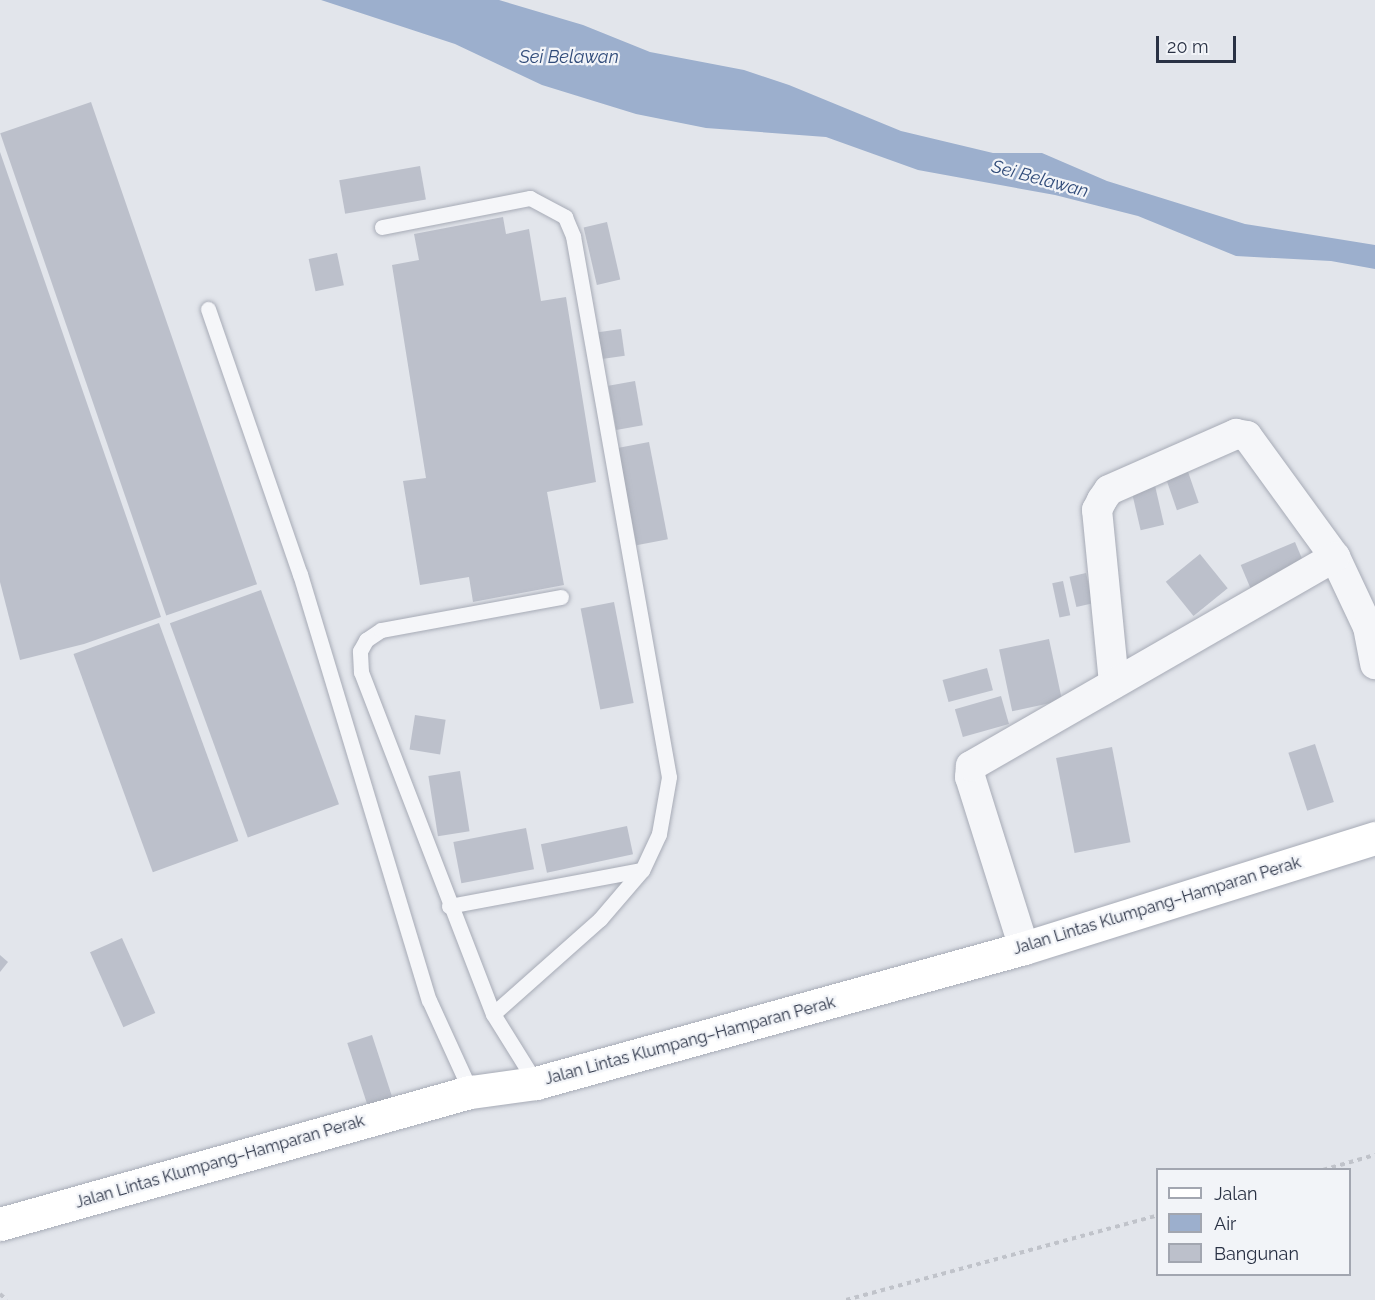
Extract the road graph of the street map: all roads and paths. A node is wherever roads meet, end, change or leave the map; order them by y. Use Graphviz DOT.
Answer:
graph roads {
  1 [pos="382,227"];
  2 [pos="208,309"];
  3 [pos="1335,557"];
  4 [pos="561,597"];
  5 [pos="1372,626"];
  6 [pos="1375,664"];
  7 [pos="1113,682"];
  8 [pos="1375,838"];
  9 [pos="642,870"];
  10 [pos="449,906"];
  11 [pos="1024,948"];
  12 [pos="493,1014"];
  13 [pos="536,1083"];
  14 [pos="471,1092"];
  15 [pos="1375,1155"];
  16 [pos="1330,1168"];
  17 [pos="1156,1216"];
  18 [pos="0,1224"];
  19 [pos="0,1294"];
  20 [pos="7,1300"];
  21 [pos="846,1300"];
  1 -- 9 [label="lane"];
  2 -- 14 [label="lane"];
  3 -- 5 [label="street"];
  3 -- 7 [label="street"];
  3 -- 7 [label="street"];
  4 -- 10 [label="lane"];
  5 -- 6 [label="street"];
  7 -- 11 [label="street"];
  8 -- 11 [label="main road, Jalan Lintas Klumpang–Hamparan Perak"];
  9 -- 10 [label="lane"];
  9 -- 12 [label="lane"];
  10 -- 12 [label="lane"];
  11 -- 13 [label="main road, Jalan Lintas Klumpang–Hamparan Perak"];
  12 -- 13 [label="lane"];
  13 -- 14 [label="main road, Jalan Lintas Klumpang–Hamparan Perak"];
  14 -- 18 [label="main road, Jalan Lintas Klumpang–Hamparan Perak"];
  15 -- 16 [label="path"];
  17 -- 21 [label="path"];
  19 -- 20 [label="path"];
}
